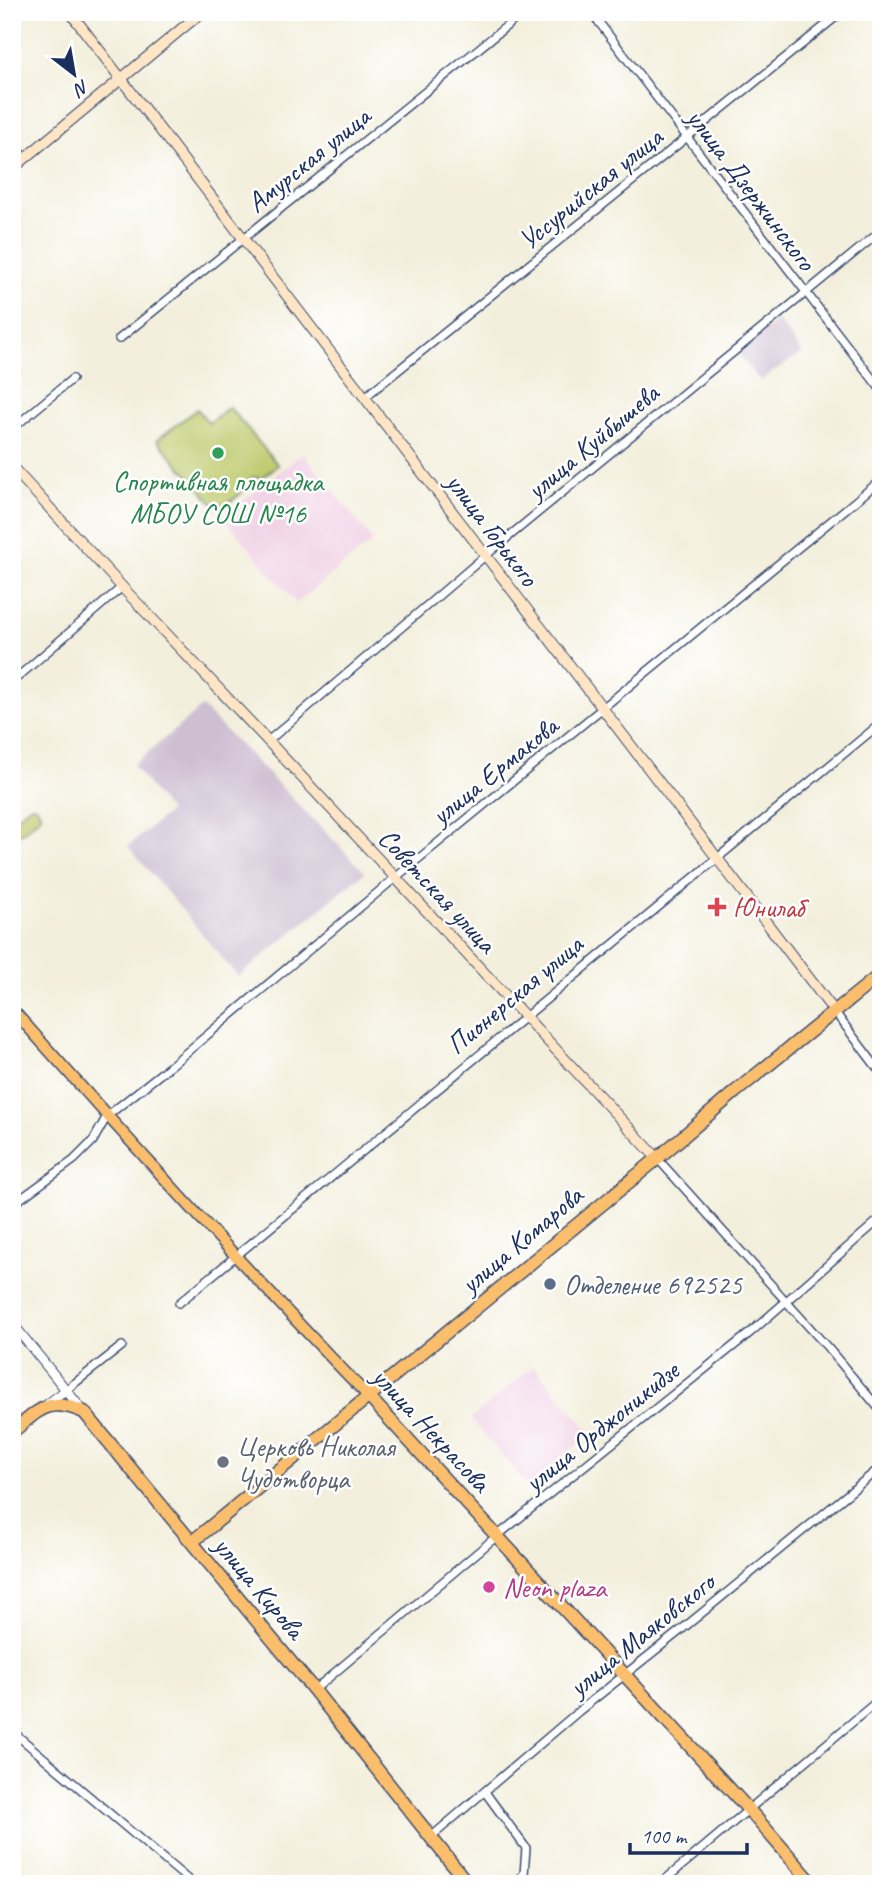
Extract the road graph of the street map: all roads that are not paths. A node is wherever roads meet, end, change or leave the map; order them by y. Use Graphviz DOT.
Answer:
graph roads {
  1 [pos="70,12"];
  2 [pos="202,12"];
  3 [pos="524,12"];
  4 [pos="591,12"];
  5 [pos="842,12"];
  6 [pos="121,79"];
  7 [pos="686,138"];
  8 [pos="12,169"];
  9 [pos="881,231"];
  10 [pos="243,239"];
  11 [pos="805,293"];
  12 [pos="119,340"];
  13 [pos="72,379"];
  14 [pos="881,390"];
  15 [pos="365,397"];
  16 [pos="12,429"];
  17 [pos="12,467"];
  18 [pos="881,480"];
  19 [pos="485,556"];
  20 [pos="122,587"];
  21 [pos="12,682"];
  22 [pos="603,708"];
  23 [pos="881,723"];
  24 [pos="268,741"];
  25 [pos="717,858"];
  26 [pos="395,878"];
  27 [pos="881,974"];
  28 [pos="12,1009"];
  29 [pos="834,1012"];
  30 [pos="525,1017"];
  31 [pos="881,1073"];
  32 [pos="107,1116"];
  33 [pos="657,1158"];
  34 [pos="12,1205"];
  35 [pos="881,1218"];
  36 [pos="238,1256"];
  37 [pos="785,1302"];
  38 [pos="179,1303"];
  39 [pos="12,1323"];
  40 [pos="122,1346"];
  41 [pos="66,1390"];
  42 [pos="369,1397"];
  43 [pos="44,1407"];
  44 [pos="881,1411"];
  45 [pos="84,1412"];
  46 [pos="12,1432"];
  47 [pos="881,1467"];
  48 [pos="497,1536"];
  49 [pos="192,1542"];
  50 [pos="625,1675"];
  51 [pos="314,1690"];
  52 [pos="881,1698"];
  53 [pos="12,1731"];
  54 [pos="485,1792"];
  55 [pos="749,1810"];
  56 [pos="431,1837"];
  57 [pos="193,1884"];
  58 [pos="468,1884"];
  59 [pos="512,1884"];
  60 [pos="660,1884"];
  61 [pos="813,1884"];
  1 -- 6 [label="main road, улица Горького"];
  2 -- 6 [label="main road"];
  3 -- 10 [label="street, Амурская улица"];
  4 -- 7 [label="street, улица Дзержинского"];
  5 -- 7 [label="street, Уссурийская улица"];
  6 -- 8 [label="main road"];
  6 -- 10 [label="main road, улица Горького"];
  7 -- 11 [label="street, улица Дзержинского"];
  7 -- 15 [label="street, Уссурийская улица"];
  9 -- 11 [label="street, улица Куйбышева"];
  10 -- 12 [label="street, Амурская улица"];
  10 -- 15 [label="main road, улица Горького"];
  11 -- 14 [label="street, улица Дзержинского"];
  11 -- 19 [label="street, улица Куйбышева"];
  13 -- 16 [label="street"];
  15 -- 19 [label="main road, улица Горького"];
  17 -- 20 [label="main road, Советская улица"];
  18 -- 22 [label="street, улица Ермакова"];
  19 -- 22 [label="main road, улица Горького"];
  19 -- 24 [label="street, улица Куйбышева"];
  20 -- 21 [label="street"];
  20 -- 24 [label="main road, Советская улица"];
  22 -- 25 [label="main road, улица Горького"];
  22 -- 26 [label="street, улица Ермакова"];
  23 -- 25 [label="street, Пионерская улица"];
  24 -- 26 [label="main road, Советская улица"];
  25 -- 29 [label="main road, улица Горького"];
  25 -- 30 [label="street, Пионерская улица"];
  26 -- 30 [label="main road, Советская улица"];
  26 -- 32 [label="street, улица Ермакова"];
  27 -- 29 [label="highway, улица Комарова"];
  28 -- 32 [label="main road, улица Некрасова"];
  29 -- 31 [label="street, улица Горького"];
  29 -- 33 [label="highway, улица Комарова"];
  30 -- 33 [label="main road, Советская улица"];
  30 -- 36 [label="street, Пионерская улица"];
  32 -- 34 [label="street, улица Ермакова"];
  32 -- 36 [label="main road, улица Некрасова"];
  33 -- 37 [label="street, Советская улица"];
  33 -- 42 [label="highway, улица Комарова"];
  35 -- 37 [label="street, улица Орджоникидзе"];
  36 -- 38 [label="street, Пионерская улица"];
  36 -- 42 [label="main road, улица Некрасова"];
  37 -- 44 [label="street, Советская улица"];
  37 -- 48 [label="street, улица Орджоникидзе"];
  39 -- 41 [label="street, улица Кирова"];
  40 -- 41 [label="street"];
  41 -- 43 [label="street"];
  41 -- 45 [label="street, улица Кирова"];
  42 -- 48 [label="highway, улица Некрасова"];
  42 -- 49 [label="highway, улица Комарова"];
  43 -- 45 [label="highway"];
  43 -- 46 [label="highway"];
  45 -- 49 [label="highway, улица Кирова"];
  47 -- 50 [label="street, улица Маяковского"];
  48 -- 50 [label="highway, улица Некрасова"];
  48 -- 51 [label="street, улица Орджоникидзе"];
  49 -- 51 [label="highway, улица Кирова"];
  50 -- 54 [label="street, улица Маяковского"];
  50 -- 55 [label="highway, улица Некрасова"];
  51 -- 56 [label="highway, улица Кирова"];
  52 -- 55 [label="street"];
  53 -- 57 [label="street"];
  54 -- 56 [label="street, улица Маяковского"];
  54 -- 59 [label="street"];
  55 -- 60 [label="street"];
  55 -- 61 [label="highway, улица Некрасова"];
  56 -- 58 [label="highway, улица Кирова"];
}
